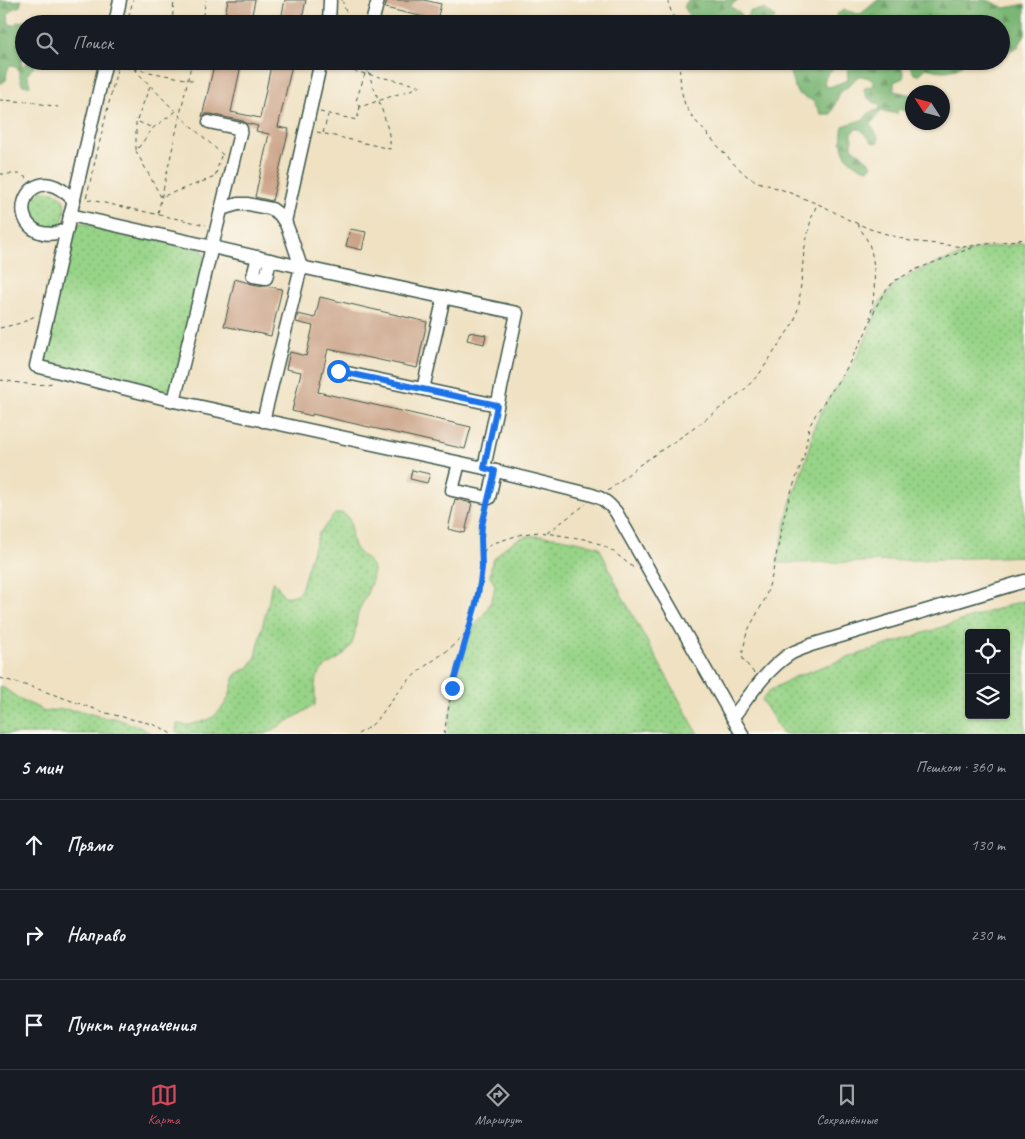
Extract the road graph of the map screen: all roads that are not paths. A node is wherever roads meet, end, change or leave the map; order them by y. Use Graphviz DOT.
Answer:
graph roads {
  1 [pos="120,0"];
  2 [pos="330,0"];
  3 [pos="378,0"];
  4 [pos="117,15"];
  5 [pos="329,15"];
  6 [pos="374,15"];
  7 [pos="110,70"];
  8 [pos="320,70"];
  9 [pos="210,122"];
  10 [pos="74,200"];
  11 [pos="221,209"];
  12 [pos="70,215"];
  13 [pos="285,222"];
  14 [pos="67,229"];
  15 [pos="212,247"];
  16 [pos="301,267"];
  17 [pos="444,297"];
  18 [pos="338,371"];
  19 [pos="423,389"];
  20 [pos="174,401"];
  21 [pos="497,405"];
  22 [pos="263,421"];
  23 [pos="459,463"];
  24 [pos="489,470"];
  25 [pos="1025,581"];
  26 [pos="733,717"];
  27 [pos="742,734"];
  1 -- 4 [label="street"];
  2 -- 5 [label="street"];
  3 -- 6 [label="street"];
  7 -- 10 [label="street"];
  8 -- 13 [label="street"];
  9 -- 11 [label="street"];
  10 -- 12 [label="street"];
  10 -- 14 [label="street"];
  11 -- 13 [label="street"];
  11 -- 15 [label="street"];
  12 -- 14 [label="street"];
  12 -- 15 [label="street"];
  13 -- 16 [label="street"];
  14 -- 20 [label="street"];
  15 -- 16 [label="street"];
  15 -- 20 [label="street"];
  16 -- 17 [label="street"];
  16 -- 22 [label="street"];
  17 -- 19 [label="street"];
  17 -- 21 [label="street"];
  18 -- 19 [label="street"];
  19 -- 21 [label="street"];
  20 -- 22 [label="street"];
  21 -- 24 [label="street"];
  22 -- 23 [label="street"];
  23 -- 24 [label="street"];
  23 -- 24 [label="street"];
  24 -- 26 [label="street"];
  25 -- 26 [label="street"];
  26 -- 27 [label="street"];
}
